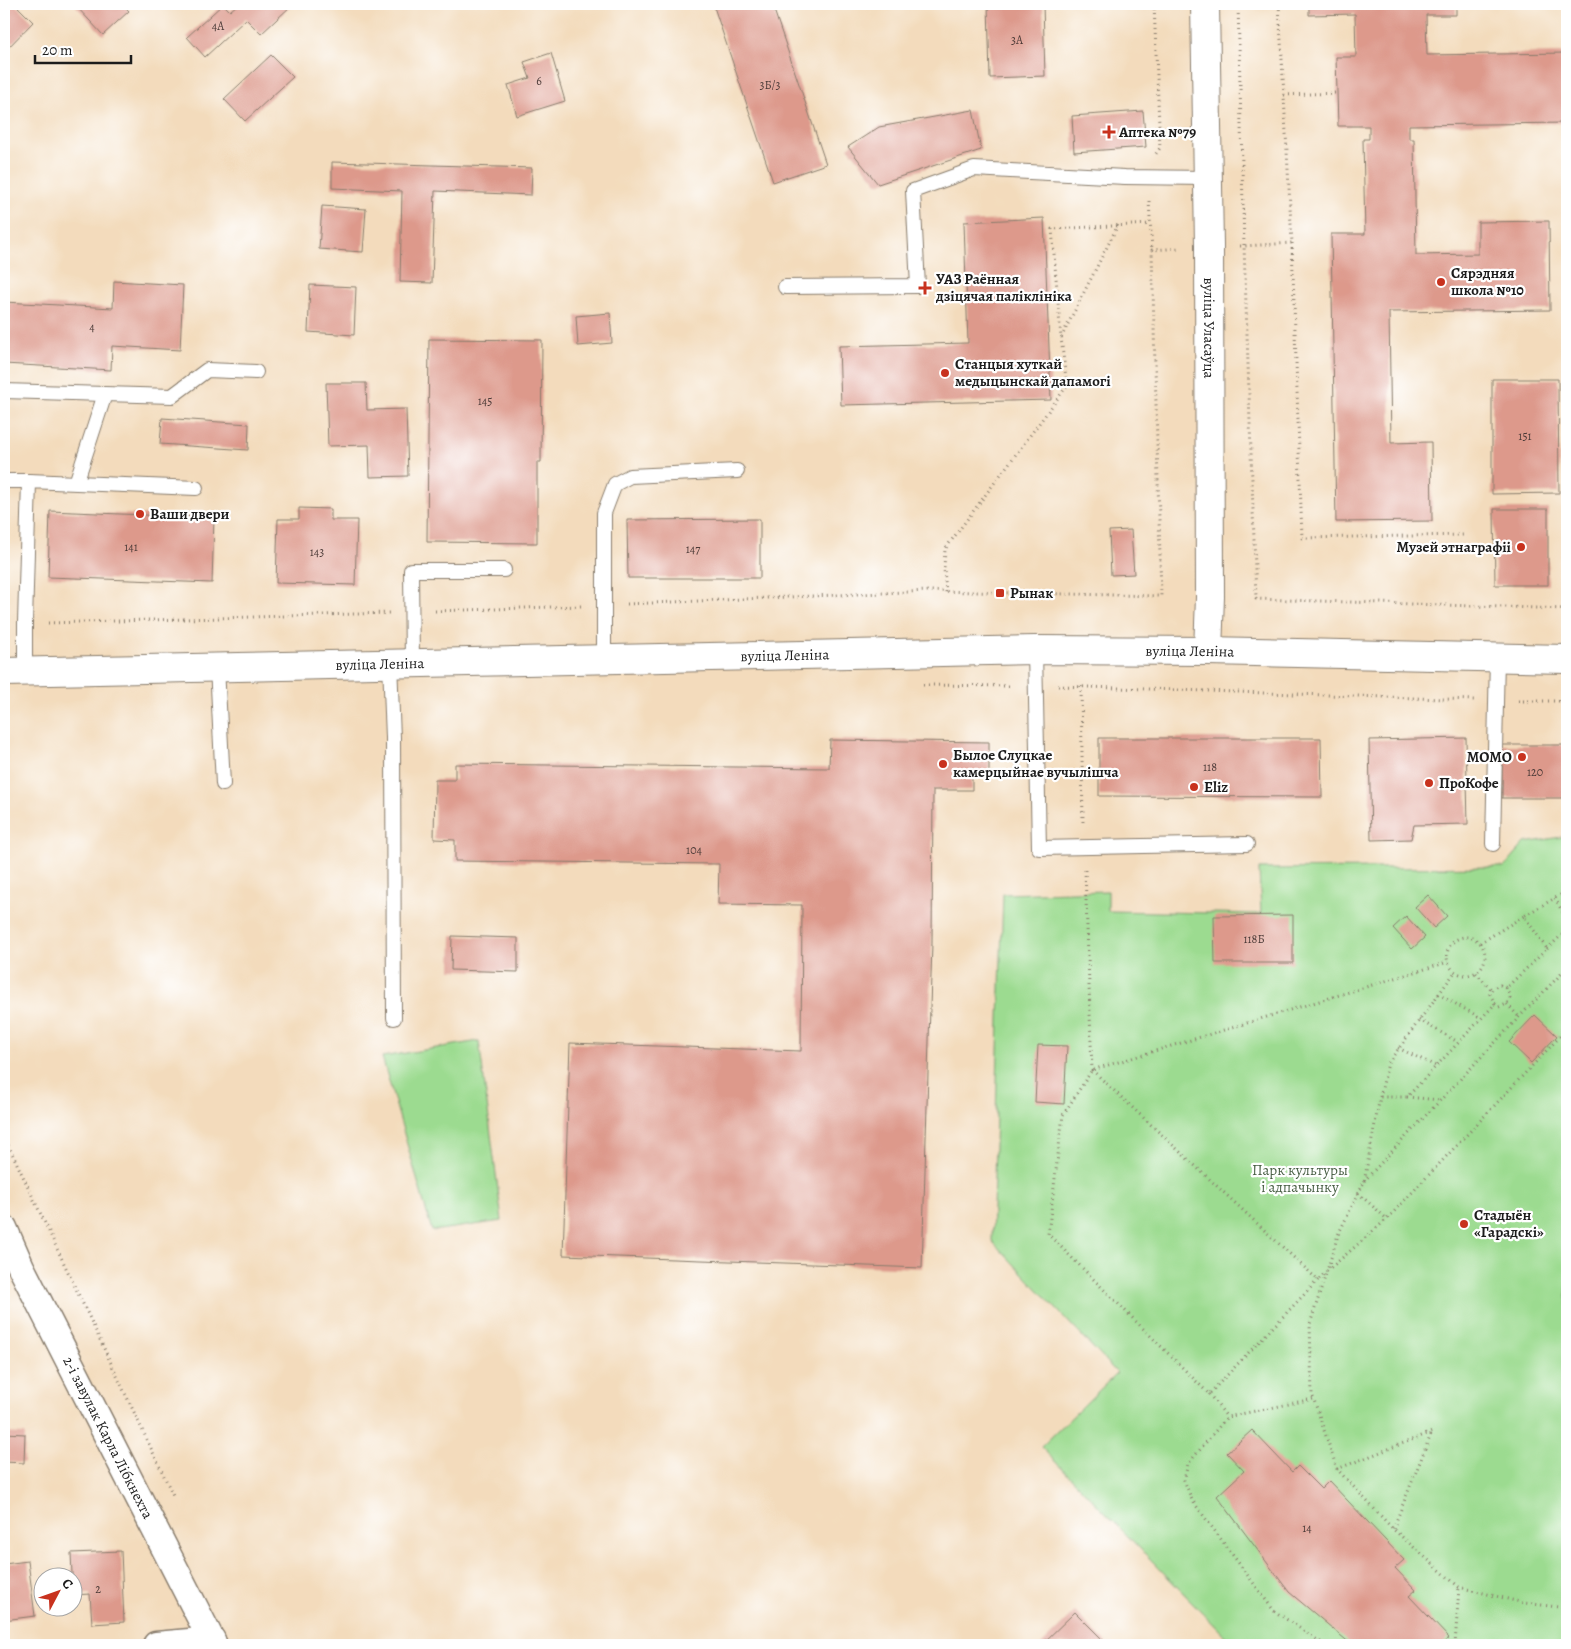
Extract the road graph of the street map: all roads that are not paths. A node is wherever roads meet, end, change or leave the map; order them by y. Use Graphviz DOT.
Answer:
graph roads {
  1 [pos="1205,4"];
  2 [pos="1208,178"];
  3 [pos="785,287"];
  4 [pos="256,372"];
  5 [pos="4,391"];
  6 [pos="105,394"];
  7 [pos="737,470"];
  8 [pos="4,481"];
  9 [pos="29,481"];
  10 [pos="76,483"];
  11 [pos="196,488"];
  12 [pos="504,570"];
  13 [pos="1035,650"];
  14 [pos="1208,651"];
  15 [pos="1497,658"];
  16 [pos="604,659"];
  17 [pos="1567,659"];
  18 [pos="401,663"];
  19 [pos="217,667"];
  20 [pos="14,672"];
  21 [pos="223,784"];
  22 [pos="1247,844"];
  23 [pos="1494,844"];
  24 [pos="394,1018"];
  25 [pos="4,1228"];
  26 [pos="12,1268"];
  27 [pos="213,1643"];
  28 [pos="156,1645"];
  1 -- 2 [label="main road, вуліца Уласаўца"];
  2 -- 3 [label="lane"];
  2 -- 14 [label="main road, вуліца Уласаўца"];
  4 -- 6 [label="lane"];
  5 -- 6 [label="lane"];
  6 -- 10 [label="lane"];
  7 -- 16 [label="lane"];
  8 -- 9 [label="lane"];
  9 -- 10 [label="lane"];
  9 -- 20 [label="lane"];
  10 -- 11 [label="lane"];
  12 -- 18 [label="lane"];
  13 -- 14 [label="main road, вуліца Леніна"];
  13 -- 16 [label="main road, вуліца Леніна"];
  13 -- 22 [label="lane"];
  14 -- 15 [label="main road, вуліца Леніна"];
  15 -- 17 [label="main road, вуліца Леніна"];
  15 -- 23 [label="lane"];
  16 -- 18 [label="main road, вуліца Леніна"];
  18 -- 19 [label="main road, вуліца Леніна"];
  18 -- 24 [label="lane"];
  19 -- 20 [label="main road, вуліца Леніна"];
  19 -- 21 [label="lane"];
  25 -- 26 [label="street, 2-і завулак Карла Лібкнехта"];
  26 -- 27 [label="street, 2-і завулак Карла Лібкнехта"];
  27 -- 28 [label="street"];
}
